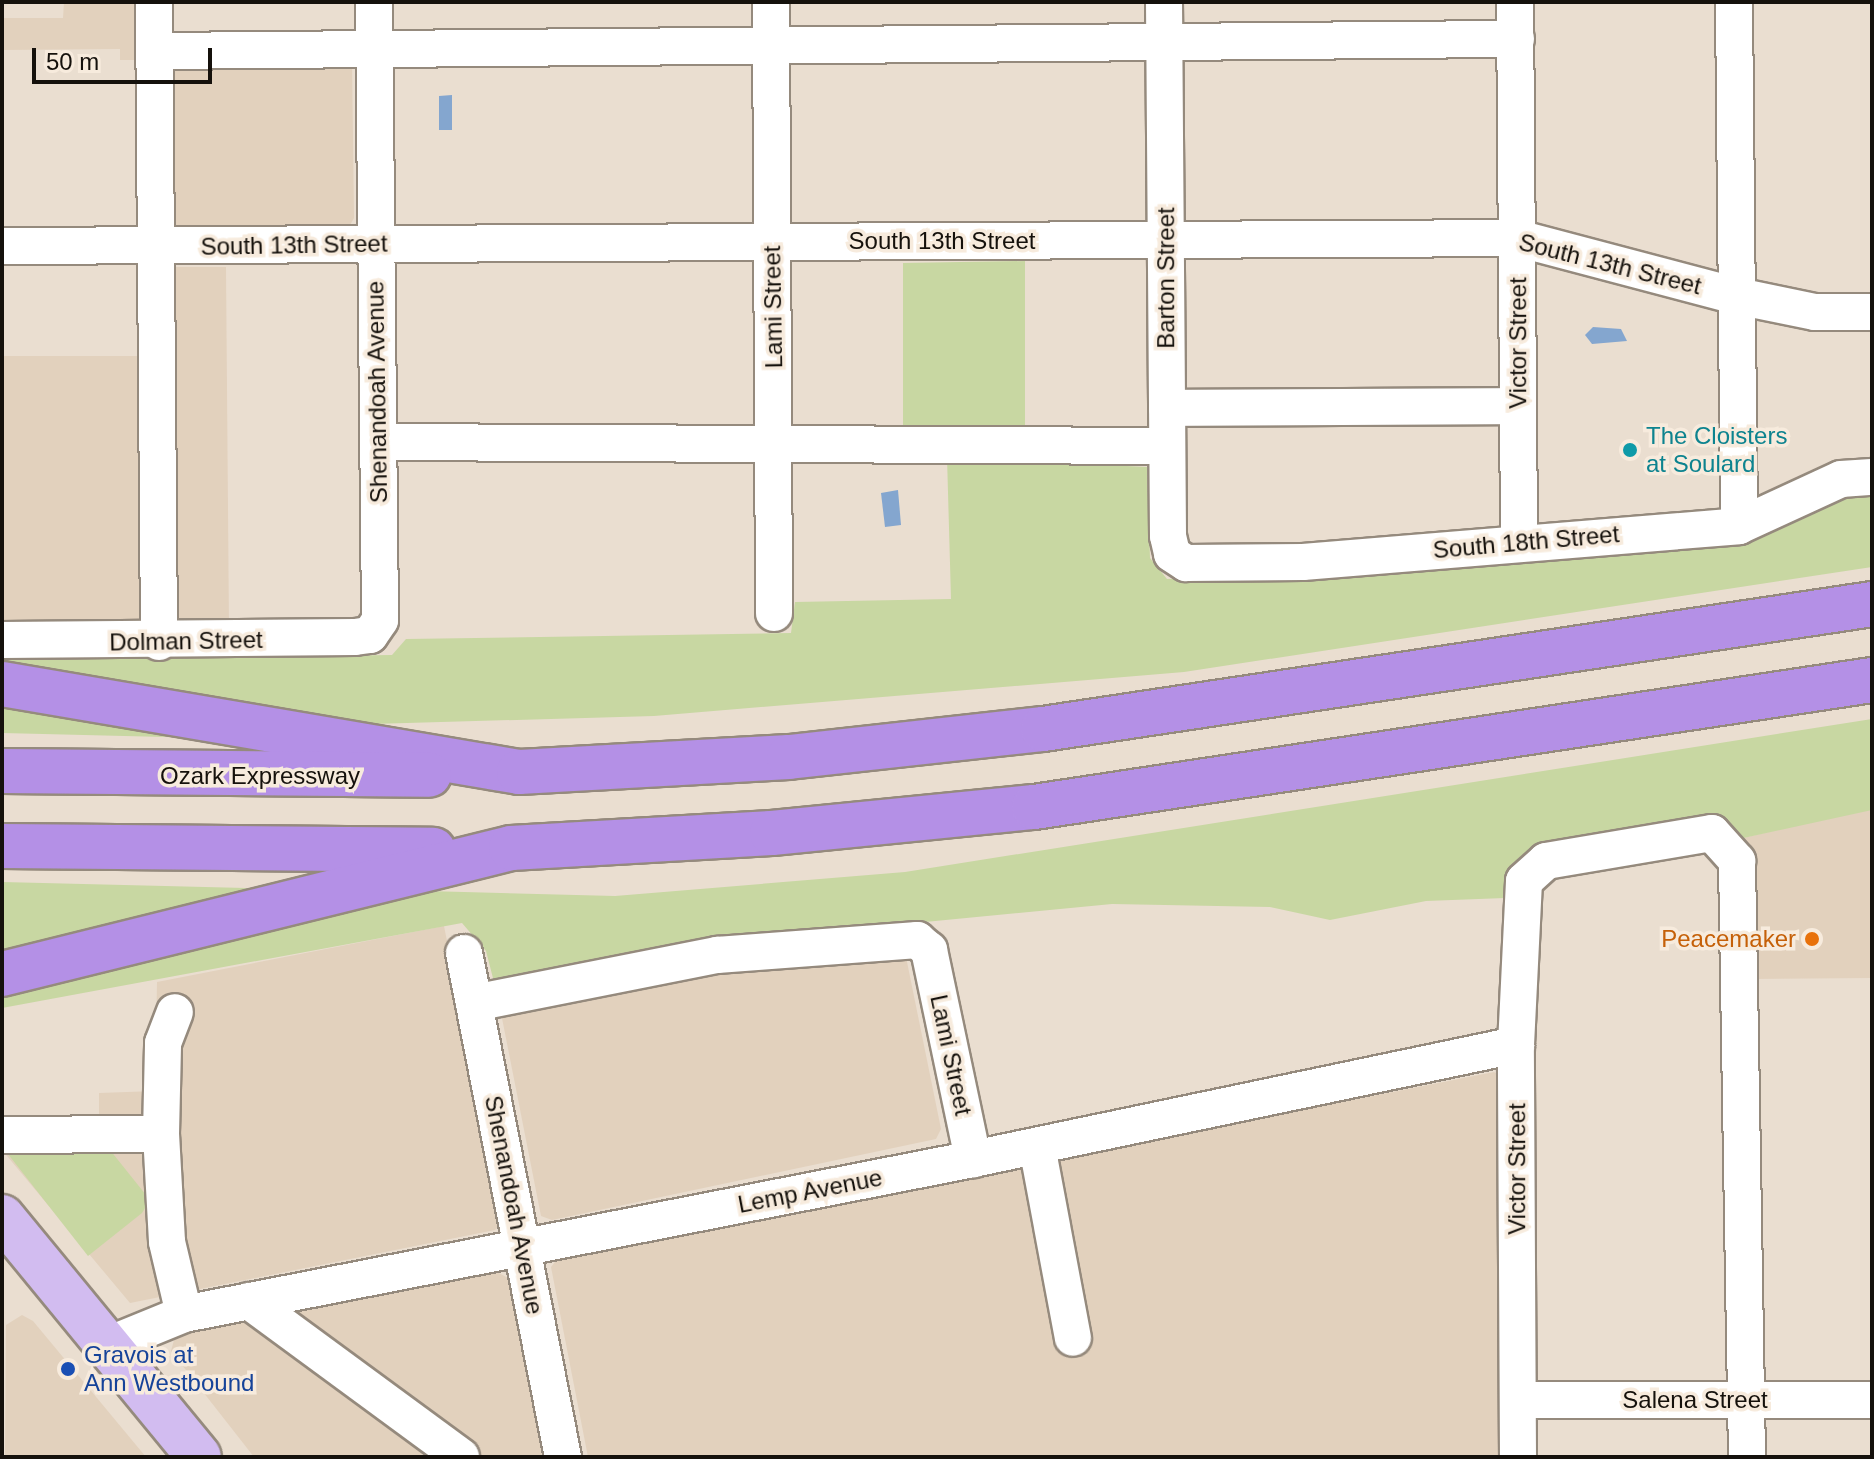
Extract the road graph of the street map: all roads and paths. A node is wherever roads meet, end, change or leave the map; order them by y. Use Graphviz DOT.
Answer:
graph roads {
  1 [pos="154,2"];
  2 [pos="374,2"];
  3 [pos="771,2"];
  4 [pos="1164,2"];
  5 [pos="1515,2"];
  6 [pos="1734,2"];
  7 [pos="1516,39"];
  8 [pos="1164,42"];
  9 [pos="772,45"];
  10 [pos="374,49"];
  11 [pos="155,51"];
  12 [pos="1517,238"];
  13 [pos="1165,240"];
  14 [pos="772,241"];
  15 [pos="375,244"];
  16 [pos="2,246"];
  17 [pos="156,246"];
  18 [pos="1737,296"];
  19 [pos="1872,312"];
  20 [pos="1518,406"];
  21 [pos="1167,408"];
  22 [pos="378,442"];
  23 [pos="776,445"];
  24 [pos="1167,446"];
  25 [pos="1872,477"];
  26 [pos="1739,526"];
  27 [pos="1519,541"];
  28 [pos="1172,554"];
  29 [pos="1872,604"];
  30 [pos="774,613"];
  31 [pos="370,635"];
  32 [pos="2,640"];
  33 [pos="159,642"];
  34 [pos="1872,680"];
  35 [pos="2,684"];
  36 [pos="2,771"];
  37 [pos="519,772"];
  38 [pos="2,846"];
  39 [pos="511,848"];
  40 [pos="464,953"];
  41 [pos="2,974"];
  42 [pos="474,1003"];
  43 [pos="175,1012"];
  44 [pos="1516,1045"];
  45 [pos="161,1134"];
  46 [pos="2,1135"];
  47 [pos="1037,1146"];
  48 [pos="973,1159"];
  49 [pos="6,1231"];
  50 [pos="522,1246"];
  51 [pos="249,1301"];
  52 [pos="184,1314"];
  53 [pos="1073,1338"];
  54 [pos="108,1345"];
  55 [pos="1518,1400"];
  56 [pos="1747,1400"];
  57 [pos="1872,1400"];
  58 [pos="199,1457"];
  59 [pos="461,1457"];
  60 [pos="563,1457"];
  61 [pos="1518,1457"];
  62 [pos="1747,1457"];
  1 -- 11 [label="street"];
  2 -- 10 [label="street, Shenandoah Avenue"];
  3 -- 9 [label="street, Lami Street"];
  4 -- 8 [label="street, Barton Street"];
  5 -- 7 [label="street, Victor Street"];
  6 -- 18 [label="street"];
  7 -- 8 [label="street"];
  7 -- 12 [label="street, Victor Street"];
  8 -- 9 [label="street"];
  8 -- 13 [label="street, Barton Street"];
  9 -- 10 [label="street"];
  9 -- 14 [label="street, Lami Street"];
  10 -- 11 [label="street"];
  10 -- 15 [label="street, Shenandoah Avenue"];
  11 -- 17 [label="street"];
  12 -- 13 [label="street, South 13th Street"];
  12 -- 18 [label="street, South 13th Street"];
  12 -- 20 [label="street, Victor Street"];
  13 -- 14 [label="street, South 13th Street"];
  13 -- 21 [label="street, Barton Street"];
  14 -- 15 [label="street, South 13th Street"];
  14 -- 23 [label="street, Lami Street"];
  15 -- 17 [label="street, South 13th Street"];
  15 -- 22 [label="street, Shenandoah Avenue"];
  16 -- 17 [label="street, South 13th Street"];
  17 -- 33 [label="street"];
  18 -- 19 [label="street, South 13th Street"];
  18 -- 26 [label="street"];
  20 -- 21 [label="street"];
  20 -- 27 [label="street, Victor Street"];
  21 -- 24 [label="street, Barton Street"];
  22 -- 23 [label="street"];
  22 -- 31 [label="street, Shenandoah Avenue"];
  23 -- 24 [label="street"];
  23 -- 30 [label="street, Lami Street"];
  24 -- 28 [label="street, Barton Street"];
  25 -- 26 [label="street, South 18th Street"];
  26 -- 27 [label="street, South 18th Street"];
  27 -- 28 [label="street, South 18th Street"];
  29 -- 37 [label="highway"];
  31 -- 33 [label="street, Dolman Street"];
  32 -- 33 [label="street, Dolman Street"];
  34 -- 39 [label="highway"];
  35 -- 37 [label="highway"];
  36 -- 37 [label="highway, Ozark Expressway"];
  38 -- 39 [label="highway"];
  39 -- 41 [label="highway"];
  40 -- 42 [label="street, Shenandoah Avenue"];
  42 -- 48 [label="street, Lami Street"];
  42 -- 50 [label="street, Shenandoah Avenue"];
  43 -- 45 [label="street"];
  44 -- 47 [label="street, Lemp Avenue"];
  44 -- 55 [label="street, Victor Street"];
  44 -- 56 [label="street, Victor Street"];
  45 -- 46 [label="street"];
  45 -- 52 [label="street"];
  47 -- 48 [label="street, Lemp Avenue"];
  47 -- 53 [label="street"];
  48 -- 50 [label="street, Lemp Avenue"];
  49 -- 54 [label="main road"];
  50 -- 51 [label="street, Lemp Avenue"];
  50 -- 60 [label="street, Shenandoah Avenue"];
  51 -- 52 [label="street, Lemp Avenue"];
  51 -- 59 [label="street"];
  52 -- 54 [label="street, Lemp Avenue"];
  54 -- 58 [label="main road"];
  55 -- 56 [label="street, Salena Street"];
  55 -- 61 [label="street, Victor Street"];
  56 -- 57 [label="street, Salena Street"];
  56 -- 62 [label="street"];
}
